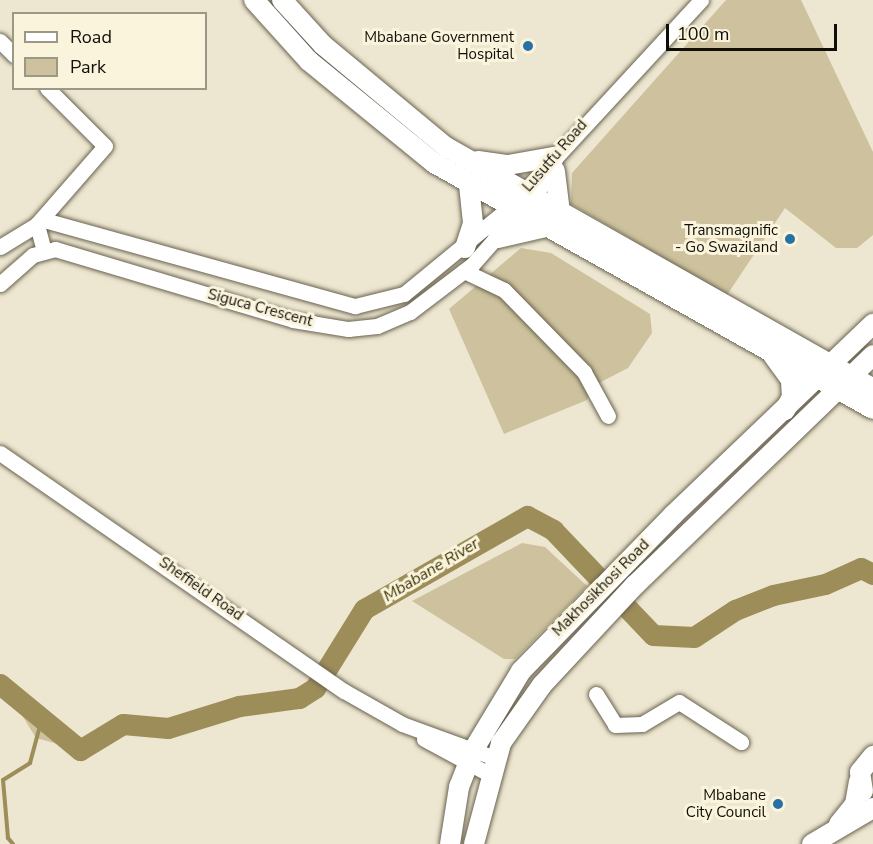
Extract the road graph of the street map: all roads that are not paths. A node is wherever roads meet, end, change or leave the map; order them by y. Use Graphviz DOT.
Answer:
graph roads {
  1 [pos="254,0"];
  2 [pos="282,0"];
  3 [pos="700,0"];
  4 [pos="0,41"];
  5 [pos="12,53"];
  6 [pos="49,90"];
  7 [pos="469,160"];
  8 [pos="554,165"];
  9 [pos="469,184"];
  10 [pos="523,203"];
  11 [pos="560,212"];
  12 [pos="37,224"];
  13 [pos="546,227"];
  14 [pos="498,238"];
  15 [pos="0,247"];
  16 [pos="465,248"];
  17 [pos="44,251"];
  18 [pos="464,272"];
  19 [pos="0,284"];
  20 [pos="873,324"];
  21 [pos="859,339"];
  22 [pos="791,341"];
  23 [pos="769,350"];
  24 [pos="873,355"];
  25 [pos="827,371"];
  26 [pos="845,383"];
  27 [pos="873,389"];
  28 [pos="873,408"];
  29 [pos="782,415"];
  30 [pos="608,416"];
  31 [pos="0,453"];
  32 [pos="596,694"];
  33 [pos="741,742"];
  34 [pos="873,756"];
  35 [pos="471,757"];
  36 [pos="492,766"];
  37 [pos="859,781"];
  38 [pos="873,801"];
  39 [pos="873,808"];
  40 [pos="819,840"];
  41 [pos="450,844"];
  42 [pos="474,844"];
  1 -- 9 [label="main road"];
  2 -- 7 [label="main road"];
  3 -- 8 [label="street, Lusutfu Road"];
  4 -- 5 [label="street"];
  6 -- 12 [label="street"];
  7 -- 8 [label="main road"];
  7 -- 10 [label="main road"];
  8 -- 10 [label="street, Lusutfu Road"];
  8 -- 11 [label="main road"];
  9 -- 10 [label="main road"];
  9 -- 16 [label="main road"];
  10 -- 11 [label="main road"];
  10 -- 13 [label="main road"];
  10 -- 14 [label="street, Siguca Crescent"];
  10 -- 16 [label="street, Siguca Crescent"];
  11 -- 22 [label="main road"];
  12 -- 15 [label="street, Siguca Crescent"];
  12 -- 16 [label="street, Siguca Crescent"];
  12 -- 17 [label="street"];
  13 -- 14 [label="main road"];
  13 -- 23 [label="main road"];
  14 -- 18 [label="street, Siguca Crescent"];
  17 -- 18 [label="street, Siguca Crescent"];
  17 -- 19 [label="street"];
  18 -- 30 [label="street"];
  20 -- 21 [label="main road, Makhosikhosi Road"];
  21 -- 22 [label="main road"];
  21 -- 25 [label="main road, Makhosikhosi Road"];
  22 -- 25 [label="main road"];
  23 -- 25 [label="main road"];
  23 -- 29 [label="main road"];
  24 -- 26 [label="main road, Makhosikhosi Road"];
  25 -- 26 [label="main road"];
  25 -- 29 [label="main road, Makhosikhosi Road"];
  26 -- 27 [label="main road"];
  26 -- 28 [label="main road"];
  26 -- 36 [label="main road, Makhosikhosi Road"];
  29 -- 35 [label="main road, Makhosikhosi Road"];
  31 -- 35 [label="street, Sheffield Road"];
  32 -- 33 [label="street"];
  34 -- 37 [label="main road"];
  35 -- 36 [label="street, Sheffield Road"];
  35 -- 41 [label="main road, Makhosikhosi Road"];
  36 -- 42 [label="main road, Makhosikhosi Road"];
  37 -- 38 [label="main road"];
  37 -- 40 [label="main road"];
  39 -- 40 [label="main road"];
}
